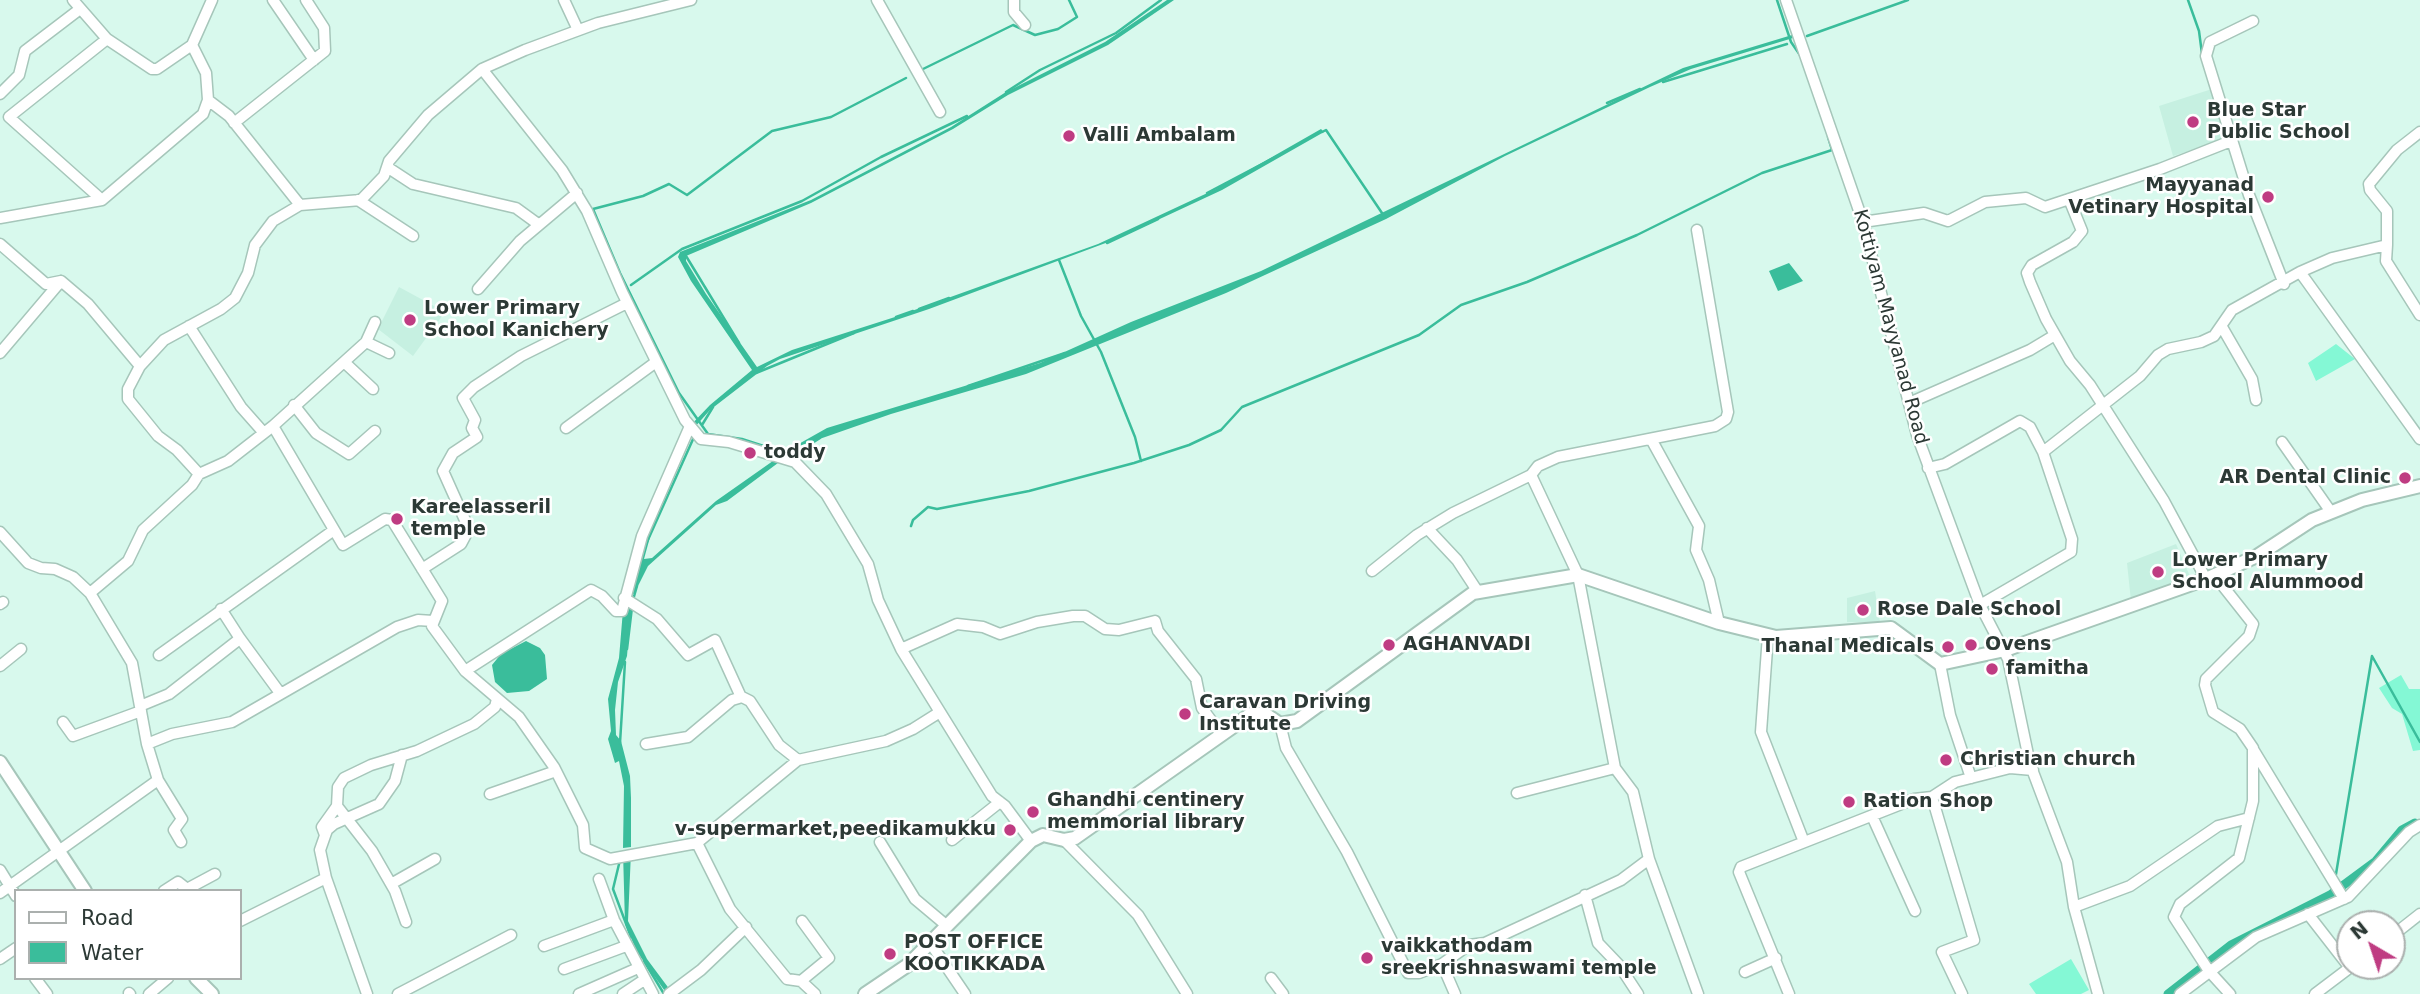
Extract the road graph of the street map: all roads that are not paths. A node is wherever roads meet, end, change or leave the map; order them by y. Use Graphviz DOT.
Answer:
graph roads {
  1 [pos="73,0"];
  2 [pos="212,0"];
  3 [pos="273,0"];
  4 [pos="306,0"];
  5 [pos="564,0"];
  6 [pos="691,0"];
  7 [pos="877,0"];
  8 [pos="1014,0"];
  9 [pos="1786,0"];
  10 [pos="80,9"];
  11 [pos="2253,22"];
  12 [pos="1025,25"];
  13 [pos="578,30"];
  14 [pos="107,39"];
  15 [pos="192,45"];
  16 [pos="314,60"];
  17 [pos="482,69"];
  18 [pos="0,94"];
  19 [pos="208,100"];
  20 [pos="940,112"];
  21 [pos="234,123"];
  22 [pos="2420,132"];
  23 [pos="2231,141"];
  24 [pos="387,167"];
  25 [pos="577,193"];
  26 [pos="2069,199"];
  27 [pos="102,200"];
  28 [pos="358,200"];
  29 [pos="300,205"];
  30 [pos="0,218"];
  31 [pos="1863,222"];
  32 [pos="538,224"];
  33 [pos="1696,230"];
  34 [pos="413,236"];
  35 [pos="0,244"];
  36 [pos="2387,245"];
  37 [pos="2300,272"];
  38 [pos="61,281"];
  39 [pos="2284,284"];
  40 [pos="478,289"];
  41 [pos="627,303"];
  42 [pos="2418,309"];
  43 [pos="375,322"];
  44 [pos="189,326"];
  45 [pos="2222,327"];
  46 [pos="2055,335"];
  47 [pos="366,342"];
  48 [pos="0,353"];
  49 [pos="389,353"];
  50 [pos="344,362"];
  51 [pos="656,362"];
  52 [pos="141,364"];
  53 [pos="373,388"];
  54 [pos="2256,400"];
  55 [pos="1909,403"];
  56 [pos="2102,404"];
  57 [pos="294,405"];
  58 [pos="566,428"];
  59 [pos="692,428"];
  60 [pos="268,430"];
  61 [pos="375,431"];
  62 [pos="1651,439"];
  63 [pos="2420,439"];
  64 [pos="2282,442"];
  65 [pos="2043,452"];
  66 [pos="1928,468"];
  67 [pos="199,474"];
  68 [pos="1531,475"];
  69 [pos="2420,486"];
  70 [pos="2331,512"];
  71 [pos="1427,528"];
  72 [pos="334,530"];
  73 [pos="0,532"];
  74 [pos="422,569"];
  75 [pos="1373,571"];
  76 [pos="1578,575"];
  77 [pos="2210,578"];
  78 [pos="90,593"];
  79 [pos="1478,593"];
  80 [pos="624,598"];
  81 [pos="1980,605"];
  82 [pos="221,609"];
  83 [pos="433,621"];
  84 [pos="1719,623"];
  85 [pos="1768,635"];
  86 [pos="239,637"];
  87 [pos="21,649"];
  88 [pos="901,649"];
  89 [pos="2005,650"];
  90 [pos="159,654"];
  91 [pos="1940,664"];
  92 [pos="0,666"];
  93 [pos="465,671"];
  94 [pos="280,693"];
  95 [pos="741,697"];
  96 [pos="497,699"];
  97 [pos="140,709"];
  98 [pos="940,712"];
  99 [pos="63,722"];
  100 [pos="1280,724"];
  101 [pos="1222,735"];
  102 [pos="147,744"];
  103 [pos="646,744"];
  104 [pos="2253,748"];
  105 [pos="401,755"];
  106 [pos="798,760"];
  107 [pos="0,762"];
  108 [pos="1615,768"];
  109 [pos="556,771"];
  110 [pos="2032,771"];
  111 [pos="1971,778"];
  112 [pos="158,780"];
  113 [pos="1517,793"];
  114 [pos="490,794"];
  115 [pos="1932,797"];
  116 [pos="1000,802"];
  117 [pos="337,806"];
  118 [pos="1872,816"];
  119 [pos="348,818"];
  120 [pos="2249,818"];
  121 [pos="2420,825"];
  122 [pos="325,835"];
  123 [pos="952,840"];
  124 [pos="1064,840"];
  125 [pos="1031,841"];
  126 [pos="181,842"];
  127 [pos="880,842"];
  128 [pos="1804,842"];
  129 [pos="697,843"];
  130 [pos="57,852"];
  131 [pos="435,859"];
  132 [pos="1649,859"];
  133 [pos="0,870"];
  134 [pos="215,874"];
  135 [pos="599,879"];
  136 [pos="321,880"];
  137 [pos="391,884"];
  138 [pos="10,886"];
  139 [pos="84,889"];
  140 [pos="167,889"];
  141 [pos="187,889"];
  142 [pos="187,889"];
  143 [pos="0,893"];
  144 [pos="14,893"];
  145 [pos="1585,895"];
  146 [pos="2344,899"];
  147 [pos="2074,907"];
  148 [pos="1915,911"];
  149 [pos="2308,914"];
  150 [pos="242,920"];
  151 [pos="614,920"];
  152 [pos="802,921"];
  153 [pos="406,922"];
  154 [pos="946,925"];
  155 [pos="746,927"];
  156 [pos="511,935"];
  157 [pos="929,941"];
  158 [pos="544,946"];
  159 [pos="626,946"];
  160 [pos="2336,949"];
  161 [pos="1776,958"];
  162 [pos="1442,964"];
  163 [pos="638,968"];
  164 [pos="564,969"];
  165 [pos="2209,971"];
  166 [pos="1745,972"];
  167 [pos="1271,978"];
  168 [pos="36,980"];
  169 [pos="166,980"];
  170 [pos="198,980"];
  171 [pos="2336,980"];
  172 [pos="644,981"];
  173 [pos="801,981"];
  174 [pos="2322,992"];
  175 [pos="47,994"];
  176 [pos="149,994"];
  177 [pos="212,994"];
  178 [pos="367,994"];
  179 [pos="398,994"];
  180 [pos="579,994"];
  181 [pos="623,994"];
  182 [pos="653,994"];
  183 [pos="669,994"];
  184 [pos="815,994"];
  185 [pos="865,994"];
  186 [pos="965,994"];
  187 [pos="1187,994"];
  188 [pos="1283,994"];
  189 [pos="1455,994"];
  190 [pos="1638,994"];
  191 [pos="1698,994"];
  192 [pos="1789,994"];
  193 [pos="1962,994"];
  194 [pos="2098,994"];
  195 [pos="2180,994"];
  196 [pos="2230,994"];
  1 -- 10 [label="street"];
  2 -- 15 [label="street"];
  3 -- 16 [label="street"];
  4 -- 16 [label="street"];
  5 -- 13 [label="street"];
  6 -- 13 [label="street"];
  7 -- 20 [label="street"];
  8 -- 12 [label="street"];
  9 -- 31 [label="street, Kottiyam Mayyanad Road"];
  10 -- 14 [label="street"];
  10 -- 18 [label="street"];
  11 -- 23 [label="street"];
  13 -- 17 [label="street"];
  14 -- 15 [label="street"];
  14 -- 27 [label="street"];
  15 -- 19 [label="street"];
  16 -- 21 [label="street"];
  17 -- 24 [label="street"];
  17 -- 25 [label="street"];
  19 -- 21 [label="street"];
  19 -- 27 [label="street"];
  21 -- 29 [label="street"];
  22 -- 36 [label="street"];
  23 -- 26 [label="street"];
  23 -- 39 [label="street"];
  24 -- 28 [label="street"];
  24 -- 32 [label="street"];
  25 -- 32 [label="street"];
  25 -- 41 [label="street"];
  26 -- 31 [label="street"];
  26 -- 46 [label="street"];
  27 -- 30 [label="street"];
  28 -- 29 [label="street"];
  28 -- 34 [label="street"];
  29 -- 44 [label="street"];
  31 -- 55 [label="street, Kottiyam Mayyanad Road"];
  32 -- 40 [label="street"];
  33 -- 62 [label="street"];
  35 -- 38 [label="street"];
  36 -- 37 [label="street"];
  36 -- 42 [label="street"];
  37 -- 39 [label="street"];
  37 -- 63 [label="street"];
  38 -- 48 [label="street"];
  38 -- 52 [label="street"];
  39 -- 45 [label="street"];
  41 -- 51 [label="street"];
  41 -- 74 [label="street"];
  43 -- 47 [label="street"];
  44 -- 52 [label="street"];
  44 -- 60 [label="street"];
  45 -- 54 [label="street"];
  45 -- 56 [label="street"];
  46 -- 55 [label="street"];
  46 -- 56 [label="street"];
  47 -- 49 [label="street"];
  47 -- 50 [label="street"];
  50 -- 53 [label="street"];
  50 -- 57 [label="street"];
  51 -- 58 [label="street"];
  51 -- 59 [label="street"];
  52 -- 67 [label="street"];
  55 -- 66 [label="street, Kottiyam Mayyanad Road"];
  56 -- 65 [label="street"];
  56 -- 77 [label="street"];
  57 -- 60 [label="street"];
  57 -- 61 [label="street"];
  59 -- 80 [label="street"];
  59 -- 88 [label="street"];
  60 -- 67 [label="street"];
  60 -- 72 [label="street"];
  62 -- 68 [label="street"];
  62 -- 84 [label="street"];
  64 -- 70 [label="street"];
  65 -- 66 [label="street"];
  65 -- 81 [label="street"];
  66 -- 81 [label="street, Kottiyam Mayyanad Road"];
  67 -- 78 [label="street"];
  68 -- 71 [label="street"];
  68 -- 76 [label="street"];
  69 -- 70 [label="main road"];
  70 -- 77 [label="main road"];
  71 -- 75 [label="street"];
  71 -- 79 [label="street"];
  72 -- 74 [label="street"];
  72 -- 82 [label="street"];
  73 -- 78 [label="street"];
  74 -- 83 [label="street"];
  76 -- 79 [label="main road"];
  76 -- 84 [label="main road"];
  76 -- 108 [label="street"];
  77 -- 89 [label="main road"];
  77 -- 104 [label="street"];
  78 -- 97 [label="street"];
  79 -- 100 [label="main road"];
  80 -- 93 [label="street"];
  80 -- 95 [label="street"];
  81 -- 89 [label="street, Kottiyam Mayyanad Road"];
  82 -- 86 [label="street"];
  82 -- 90 [label="street"];
  83 -- 93 [label="street"];
  83 -- 94 [label="street"];
  84 -- 85 [label="main road"];
  85 -- 91 [label="main road"];
  85 -- 128 [label="street"];
  86 -- 94 [label="street"];
  86 -- 97 [label="street"];
  87 -- 92 [label="street"];
  88 -- 98 [label="street"];
  88 -- 101 [label="street"];
  89 -- 91 [label="main road"];
  89 -- 110 [label="street, Kottiyam Mayyanad Road"];
  91 -- 111 [label="street"];
  93 -- 96 [label="street"];
  94 -- 102 [label="street"];
  95 -- 103 [label="street"];
  95 -- 106 [label="street"];
  96 -- 105 [label="street"];
  96 -- 109 [label="street"];
  97 -- 99 [label="street"];
  97 -- 102 [label="street"];
  98 -- 106 [label="street"];
  98 -- 116 [label="street"];
  100 -- 101 [label="main road"];
  100 -- 162 [label="street"];
  101 -- 124 [label="main road"];
  102 -- 112 [label="street"];
  104 -- 120 [label="street"];
  104 -- 146 [label="street"];
  105 -- 117 [label="street"];
  105 -- 119 [label="street"];
  106 -- 129 [label="street"];
  107 -- 130 [label="main road"];
  108 -- 113 [label="street"];
  108 -- 132 [label="street"];
  109 -- 114 [label="street"];
  109 -- 129 [label="street"];
  110 -- 111 [label="street"];
  110 -- 147 [label="street, Kottiyam Mayyanad Road"];
  111 -- 115 [label="street"];
  112 -- 126 [label="street"];
  112 -- 130 [label="street"];
  115 -- 118 [label="street"];
  115 -- 193 [label="street"];
  116 -- 123 [label="street"];
  116 -- 125 [label="street"];
  117 -- 119 [label="street"];
  117 -- 122 [label="street"];
  118 -- 128 [label="street"];
  118 -- 148 [label="street"];
  119 -- 122 [label="street"];
  119 -- 137 [label="street"];
  120 -- 147 [label="street"];
  120 -- 165 [label="street"];
  121 -- 146 [label="street"];
  122 -- 136 [label="street"];
  124 -- 125 [label="main road"];
  124 -- 187 [label="street"];
  125 -- 154 [label="main road"];
  127 -- 154 [label="street"];
  128 -- 161 [label="street"];
  129 -- 155 [label="street"];
  130 -- 138 [label="street"];
  130 -- 139 [label="main road"];
  131 -- 137 [label="street"];
  132 -- 145 [label="street"];
  132 -- 191 [label="street"];
  133 -- 138 [label="street"];
  134 -- 142 [label="street"];
  135 -- 151 [label="street"];
  136 -- 150 [label="street"];
  136 -- 178 [label="street"];
  137 -- 153 [label="street"];
  138 -- 143 [label="street"];
  138 -- 144 [label="street"];
  140 -- 141 [label="street"];
  145 -- 162 [label="street"];
  145 -- 190 [label="street"];
  146 -- 149 [label="street"];
  147 -- 194 [label="street, Kottiyam Mayyanad Road"];
  149 -- 160 [label="street"];
  149 -- 165 [label="street"];
  151 -- 158 [label="street"];
  151 -- 159 [label="street"];
  152 -- 173 [label="street"];
  154 -- 157 [label="main road"];
  155 -- 173 [label="street"];
  155 -- 183 [label="street"];
  156 -- 179 [label="street"];
  157 -- 185 [label="main road"];
  157 -- 186 [label="street"];
  159 -- 163 [label="street"];
  159 -- 164 [label="street"];
  161 -- 166 [label="street"];
  161 -- 192 [label="street"];
  162 -- 189 [label="street"];
  163 -- 172 [label="street"];
  163 -- 180 [label="street"];
  165 -- 195 [label="street"];
  165 -- 196 [label="street"];
  167 -- 188 [label="street"];
  168 -- 175 [label="street"];
  169 -- 176 [label="street"];
  170 -- 177 [label="main road"];
  171 -- 174 [label="street"];
  172 -- 181 [label="street"];
  172 -- 182 [label="street"];
  173 -- 184 [label="street"];
}
